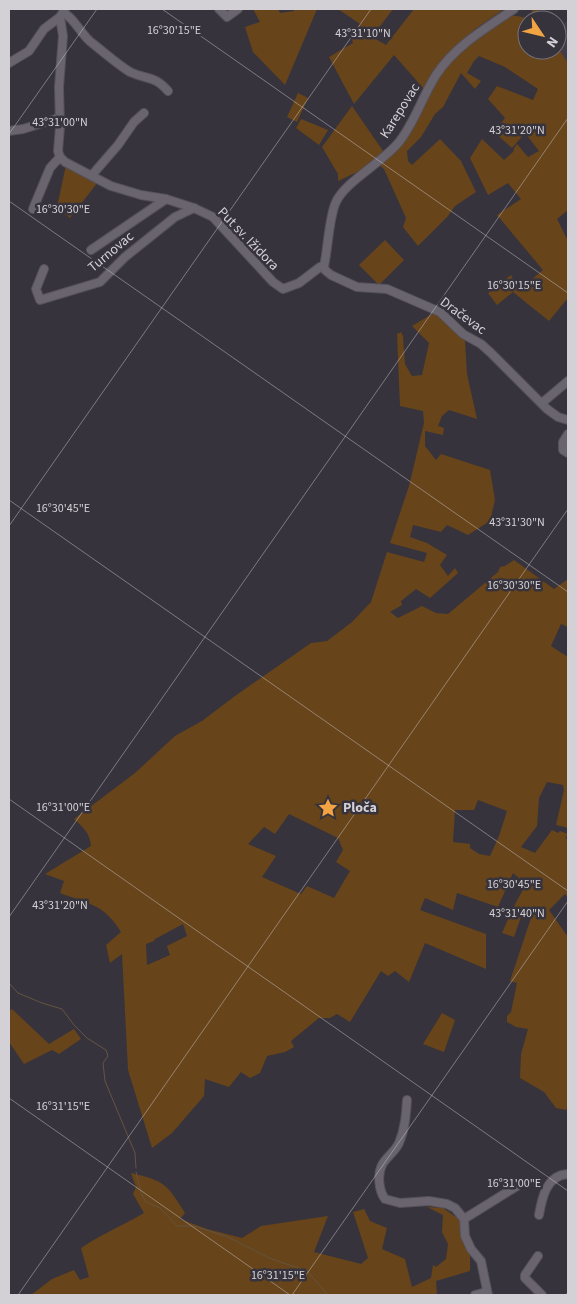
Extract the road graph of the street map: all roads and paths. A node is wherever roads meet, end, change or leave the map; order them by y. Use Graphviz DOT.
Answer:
graph roads {
  1 [pos="220,9"];
  2 [pos="238,9"];
  3 [pos="514,9"];
  4 [pos="63,13"];
  5 [pos="9,63"];
  6 [pos="168,91"];
  7 [pos="144,114"];
  8 [pos="59,118"];
  9 [pos="9,131"];
  10 [pos="60,157"];
  11 [pos="92,175"];
  12 [pos="166,199"];
  13 [pos="194,208"];
  14 [pos="33,209"];
  15 [pos="91,250"];
  16 [pos="325,268"];
  17 [pos="44,269"];
  18 [pos="568,381"];
  19 [pos="542,403"];
  20 [pos="568,420"];
  21 [pos="568,434"];
  22 [pos="568,453"];
  23 [pos="407,1100"];
  24 [pos="568,1174"];
  25 [pos="516,1186"];
  26 [pos="539,1214"];
  27 [pos="464,1219"];
  28 [pos="538,1256"];
  29 [pos="487,1294"];
  30 [pos="474,1295"];
  31 [pos="542,1295"];
  1 -- 2 [label="street"];
  3 -- 16 [label="street, Karepovac"];
  4 -- 5 [label="street"];
  4 -- 6 [label="street"];
  4 -- 8 [label="street"];
  7 -- 11 [label="street"];
  8 -- 9 [label="street"];
  8 -- 10 [label="street"];
  10 -- 11 [label="street, Put sv. Ižidora"];
  10 -- 14 [label="street"];
  11 -- 12 [label="street, Put sv. Ižidora"];
  12 -- 13 [label="street, Put sv. Ižidora"];
  12 -- 15 [label="street"];
  13 -- 16 [label="street, Put sv. Ižidora"];
  13 -- 17 [label="street, Turnovac"];
  16 -- 19 [label="street, Dračevac"];
  18 -- 19 [label="street"];
  19 -- 20 [label="street, Dračevac"];
  21 -- 22 [label="street"];
  23 -- 27 [label="street"];
  24 -- 26 [label="street"];
  25 -- 27 [label="street"];
  27 -- 29 [label="street"];
  28 -- 31 [label="street"];
  29 -- 30 [label="street"];
}
